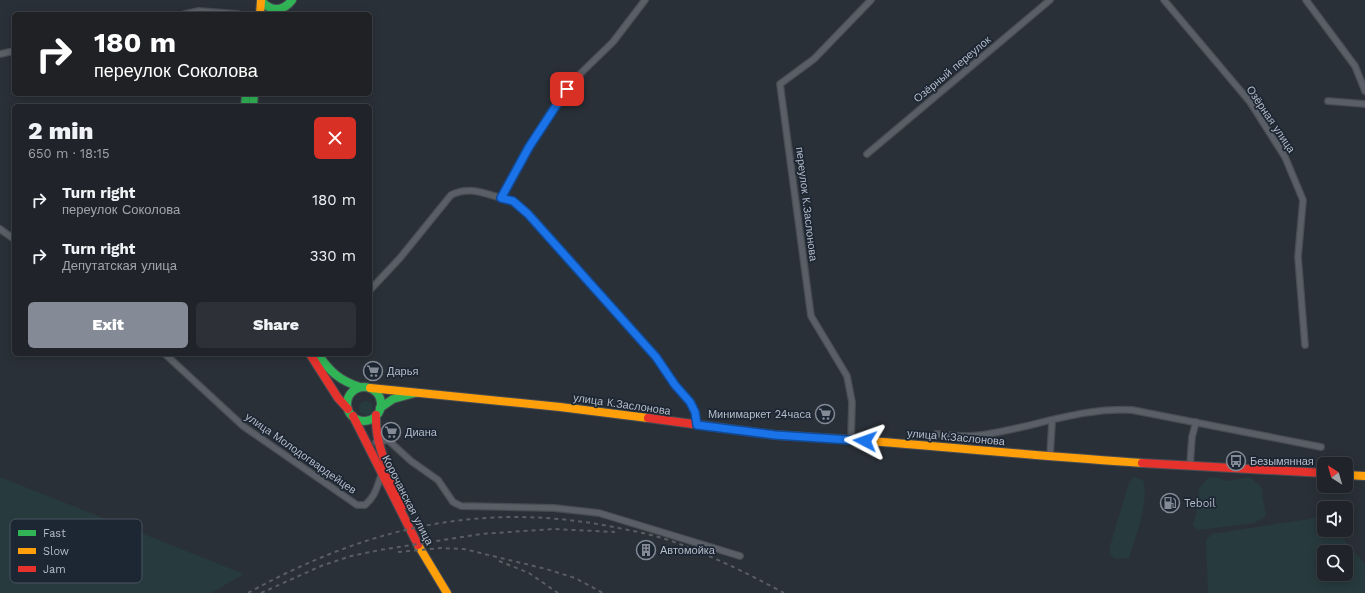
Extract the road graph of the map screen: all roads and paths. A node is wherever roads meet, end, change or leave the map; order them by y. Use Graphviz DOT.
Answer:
graph roads {
  1 [pos="261,0"];
  2 [pos="292,0"];
  3 [pos="645,0"];
  4 [pos="871,0"];
  5 [pos="1050,0"];
  6 [pos="1164,0"];
  7 [pos="1306,0"];
  8 [pos="283,11"];
  9 [pos="194,12"];
  10 [pos="212,12"];
  11 [pos="260,12"];
  12 [pos="12,51"];
  13 [pos="0,54"];
  14 [pos="1365,92"];
  15 [pos="1328,101"];
  16 [pos="1365,104"];
  17 [pos="867,154"];
  18 [pos="501,198"];
  19 [pos="0,229"];
  20 [pos="12,238"];
  21 [pos="372,288"];
  22 [pos="1305,345"];
  23 [pos="167,356"];
  24 [pos="311,356"];
  25 [pos="319,356"];
  26 [pos="360,387"];
  27 [pos="370,388"];
  28 [pos="420,392"];
  29 [pos="348,409"];
  30 [pos="378,412"];
  31 [pos="353,416"];
  32 [pos="1196,422"];
  33 [pos="1052,423"];
  34 [pos="697,425"];
  35 [pos="936,434"];
  36 [pos="954,436"];
  37 [pos="850,440"];
  38 [pos="376,442"];
  39 [pos="953,447"];
  40 [pos="1321,447"];
  41 [pos="1050,456"];
  42 [pos="1190,465"];
  43 [pos="382,473"];
  44 [pos="1317,473"];
  45 [pos="1353,475"];
  46 [pos="1365,476"];
  47 [pos="740,556"];
  48 [pos="447,593"];
  49 [pos="453,593"];
  1 -- 8 [label="street"];
  1 -- 11 [label="street"];
  2 -- 8 [label="street"];
  3 -- 18 [label="street"];
  4 -- 37 [label="street, переулок К.Заслонова"];
  5 -- 17 [label="street, Озёрный переулок"];
  6 -- 22 [label="street, Озёрная улица"];
  7 -- 14 [label="street"];
  9 -- 10 [label="street"];
  12 -- 13 [label="street"];
  15 -- 16 [label="street"];
  18 -- 21 [label="street"];
  18 -- 34 [label="street"];
  19 -- 20 [label="street"];
  23 -- 43 [label="street, улица Молодогвардейцев"];
  24 -- 29 [label="street"];
  25 -- 26 [label="street"];
  26 -- 27 [label="street"];
  26 -- 29 [label="street"];
  27 -- 28 [label="street, улица К.Заслонова"];
  27 -- 30 [label="street"];
  28 -- 30 [label="street, улица К.Заслонова"];
  28 -- 34 [label="street, улица К.Заслонова"];
  29 -- 31 [label="street"];
  30 -- 31 [label="street"];
  30 -- 38 [label="street, Корочанская улица"];
  31 -- 43 [label="street, Корочанская улица"];
  32 -- 36 [label="street"];
  32 -- 40 [label="street"];
  32 -- 42 [label="street"];
  33 -- 41 [label="street"];
  34 -- 37 [label="street, улица К.Заслонова"];
  35 -- 36 [label="street"];
  36 -- 39 [label="street"];
  37 -- 39 [label="street, улица К.Заслонова"];
  38 -- 47 [label="street"];
  38 -- 49 [label="street, Корочанская улица"];
  39 -- 41 [label="street, улица К.Заслонова"];
  41 -- 42 [label="street, улица К.Заслонова"];
  42 -- 44 [label="street, улица К.Заслонова"];
  43 -- 48 [label="street, Корочанская улица"];
  45 -- 46 [label="street"];
}
